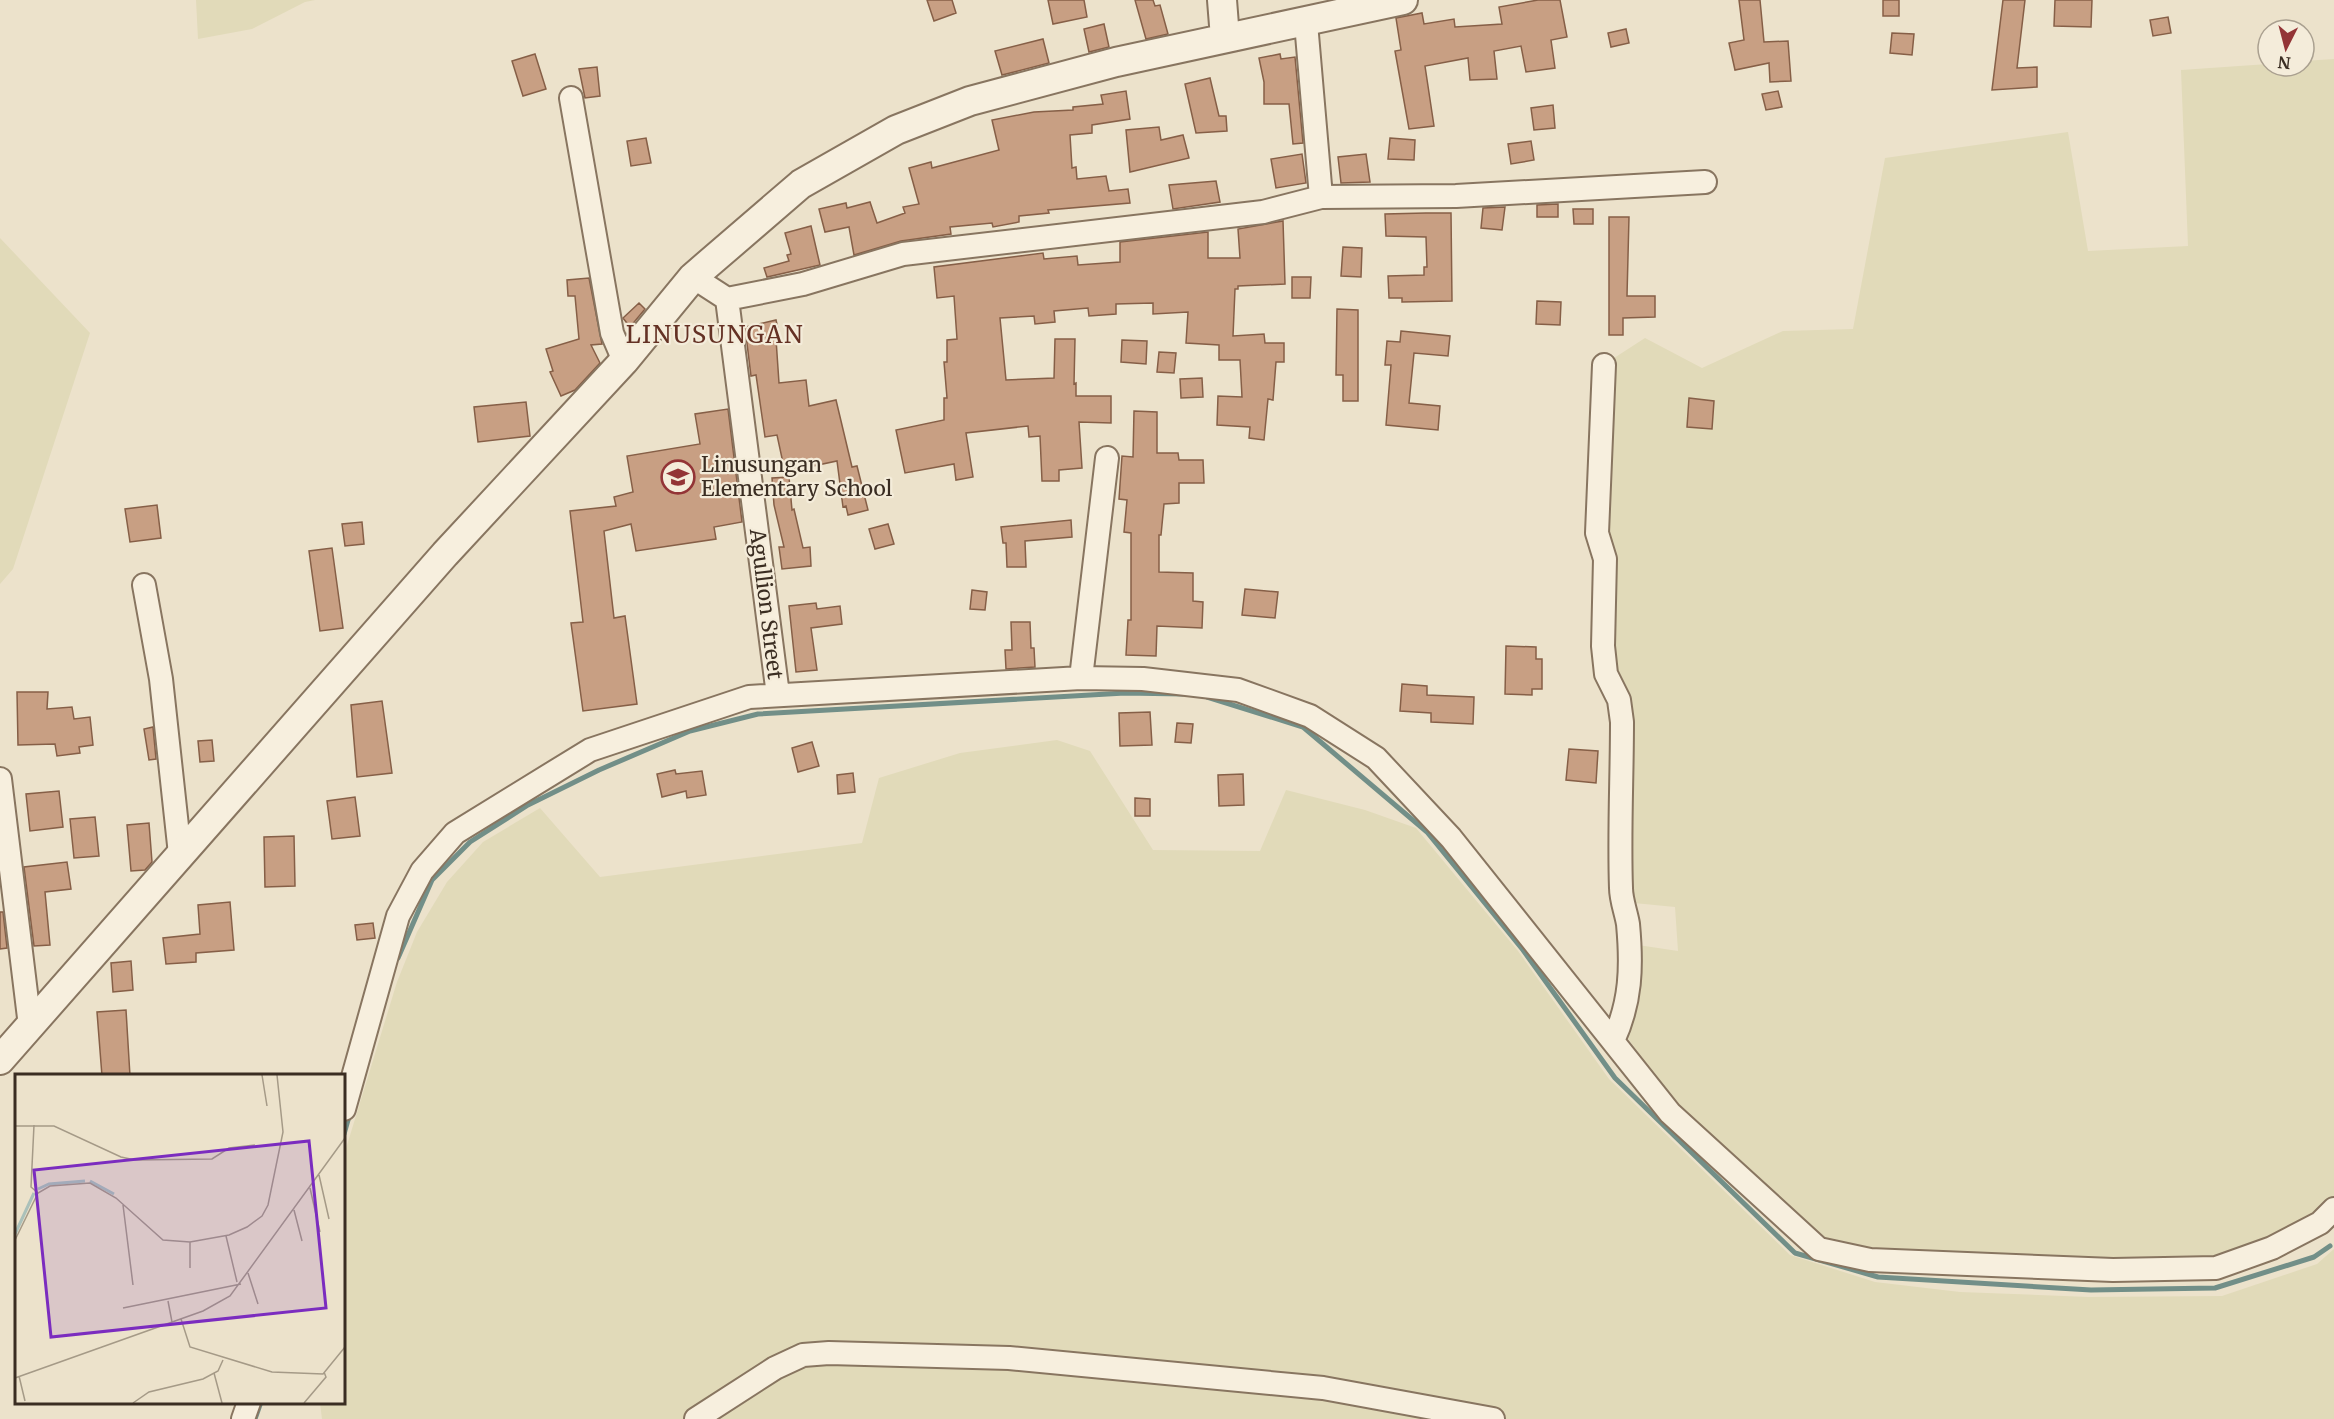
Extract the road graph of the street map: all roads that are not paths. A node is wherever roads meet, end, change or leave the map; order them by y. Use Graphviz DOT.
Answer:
graph roads {
  1 [pos="1222,0"];
  2 [pos="1403,0"];
  3 [pos="1306,23"];
  4 [pos="1225,38"];
  5 [pos="571,98"];
  6 [pos="1705,182"];
  7 [pos="1321,197"];
  8 [pos="693,278"];
  9 [pos="727,299"];
  10 [pos="624,361"];
  11 [pos="1604,364"];
  12 [pos="1107,458"];
  13 [pos="144,585"];
  14 [pos="1082,678"];
  15 [pos="778,695"];
  16 [pos="0,779"];
  17 [pos="180,854"];
  18 [pos="30,1026"];
  19 [pos="1613,1041"];
  20 [pos="0,1060"];
  21 [pos="345,1105"];
  22 [pos="2329,1221"];
  23 [pos="248,1404"];
  24 [pos="243,1419"];
  25 [pos="696,1419"];
  26 [pos="1493,1419"];
  1 -- 4 [label="street"];
  2 -- 3 [label="street"];
  3 -- 4 [label="street"];
  3 -- 7 [label="street"];
  4 -- 8 [label="street"];
  5 -- 10 [label="street"];
  6 -- 7 [label="street"];
  7 -- 9 [label="street"];
  8 -- 9 [label="street"];
  8 -- 10 [label="street"];
  9 -- 15 [label="street, Agullion Street"];
  10 -- 17 [label="street"];
  11 -- 19 [label="street"];
  12 -- 14 [label="street"];
  13 -- 17 [label="street"];
  14 -- 15 [label="street"];
  14 -- 19 [label="street"];
  15 -- 21 [label="street"];
  16 -- 18 [label="street"];
  17 -- 18 [label="street"];
  18 -- 20 [label="street"];
  19 -- 22 [label="street"];
  23 -- 24 [label="street"];
  25 -- 26 [label="street"];
}
